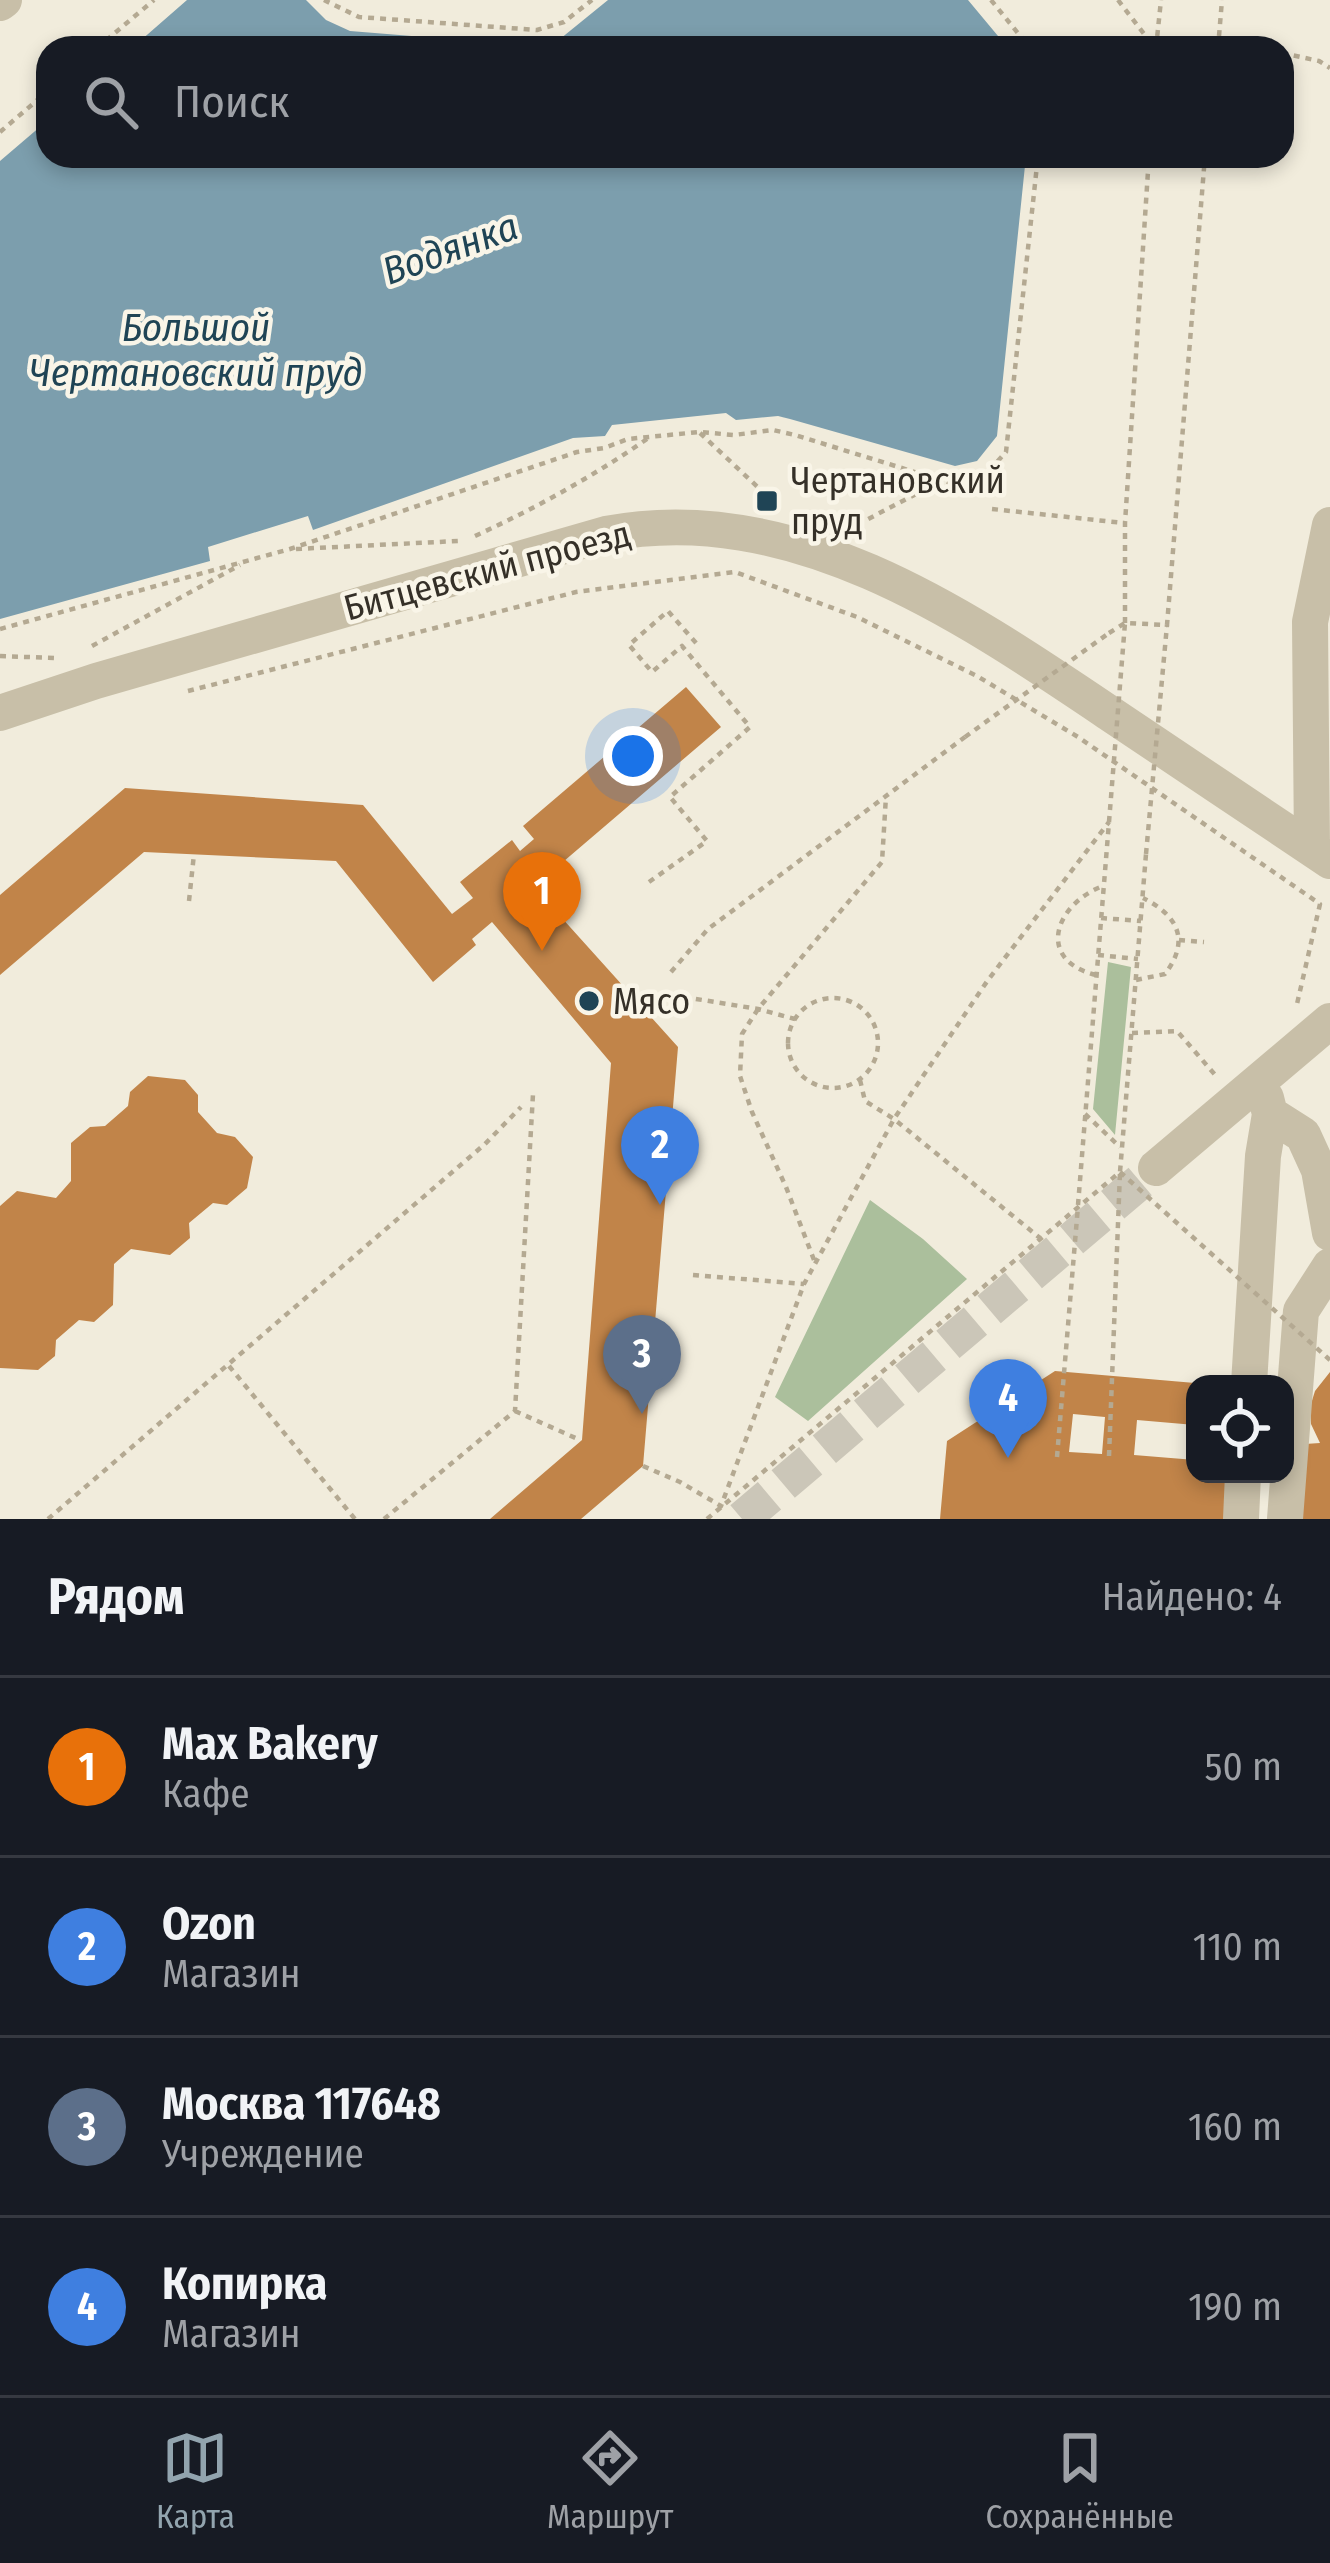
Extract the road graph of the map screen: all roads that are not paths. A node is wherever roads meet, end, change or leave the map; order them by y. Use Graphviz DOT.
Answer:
graph roads {
  1 [pos="1330,525"];
  2 [pos="0,713"];
  3 [pos="1321,855"];
  4 [pos="1330,1021"];
  5 [pos="1262,1078"];
  6 [pos="1270,1114"];
  7 [pos="1138,1170"];
  8 [pos="1330,1233"];
  9 [pos="1330,1266"];
  10 [pos="1250,1375"];
  11 [pos="1243,1483"];
  12 [pos="1241,1519"];
  13 [pos="1285,1519"];
  1 -- 3 [label="street"];
  2 -- 3 [label="street, Битцевский проезд"];
  4 -- 5 [label="street"];
  5 -- 6 [label="street"];
  5 -- 7 [label="street"];
  6 -- 8 [label="street"];
  6 -- 10 [label="street"];
  9 -- 13 [label="street"];
  11 -- 12 [label="street"];
}
